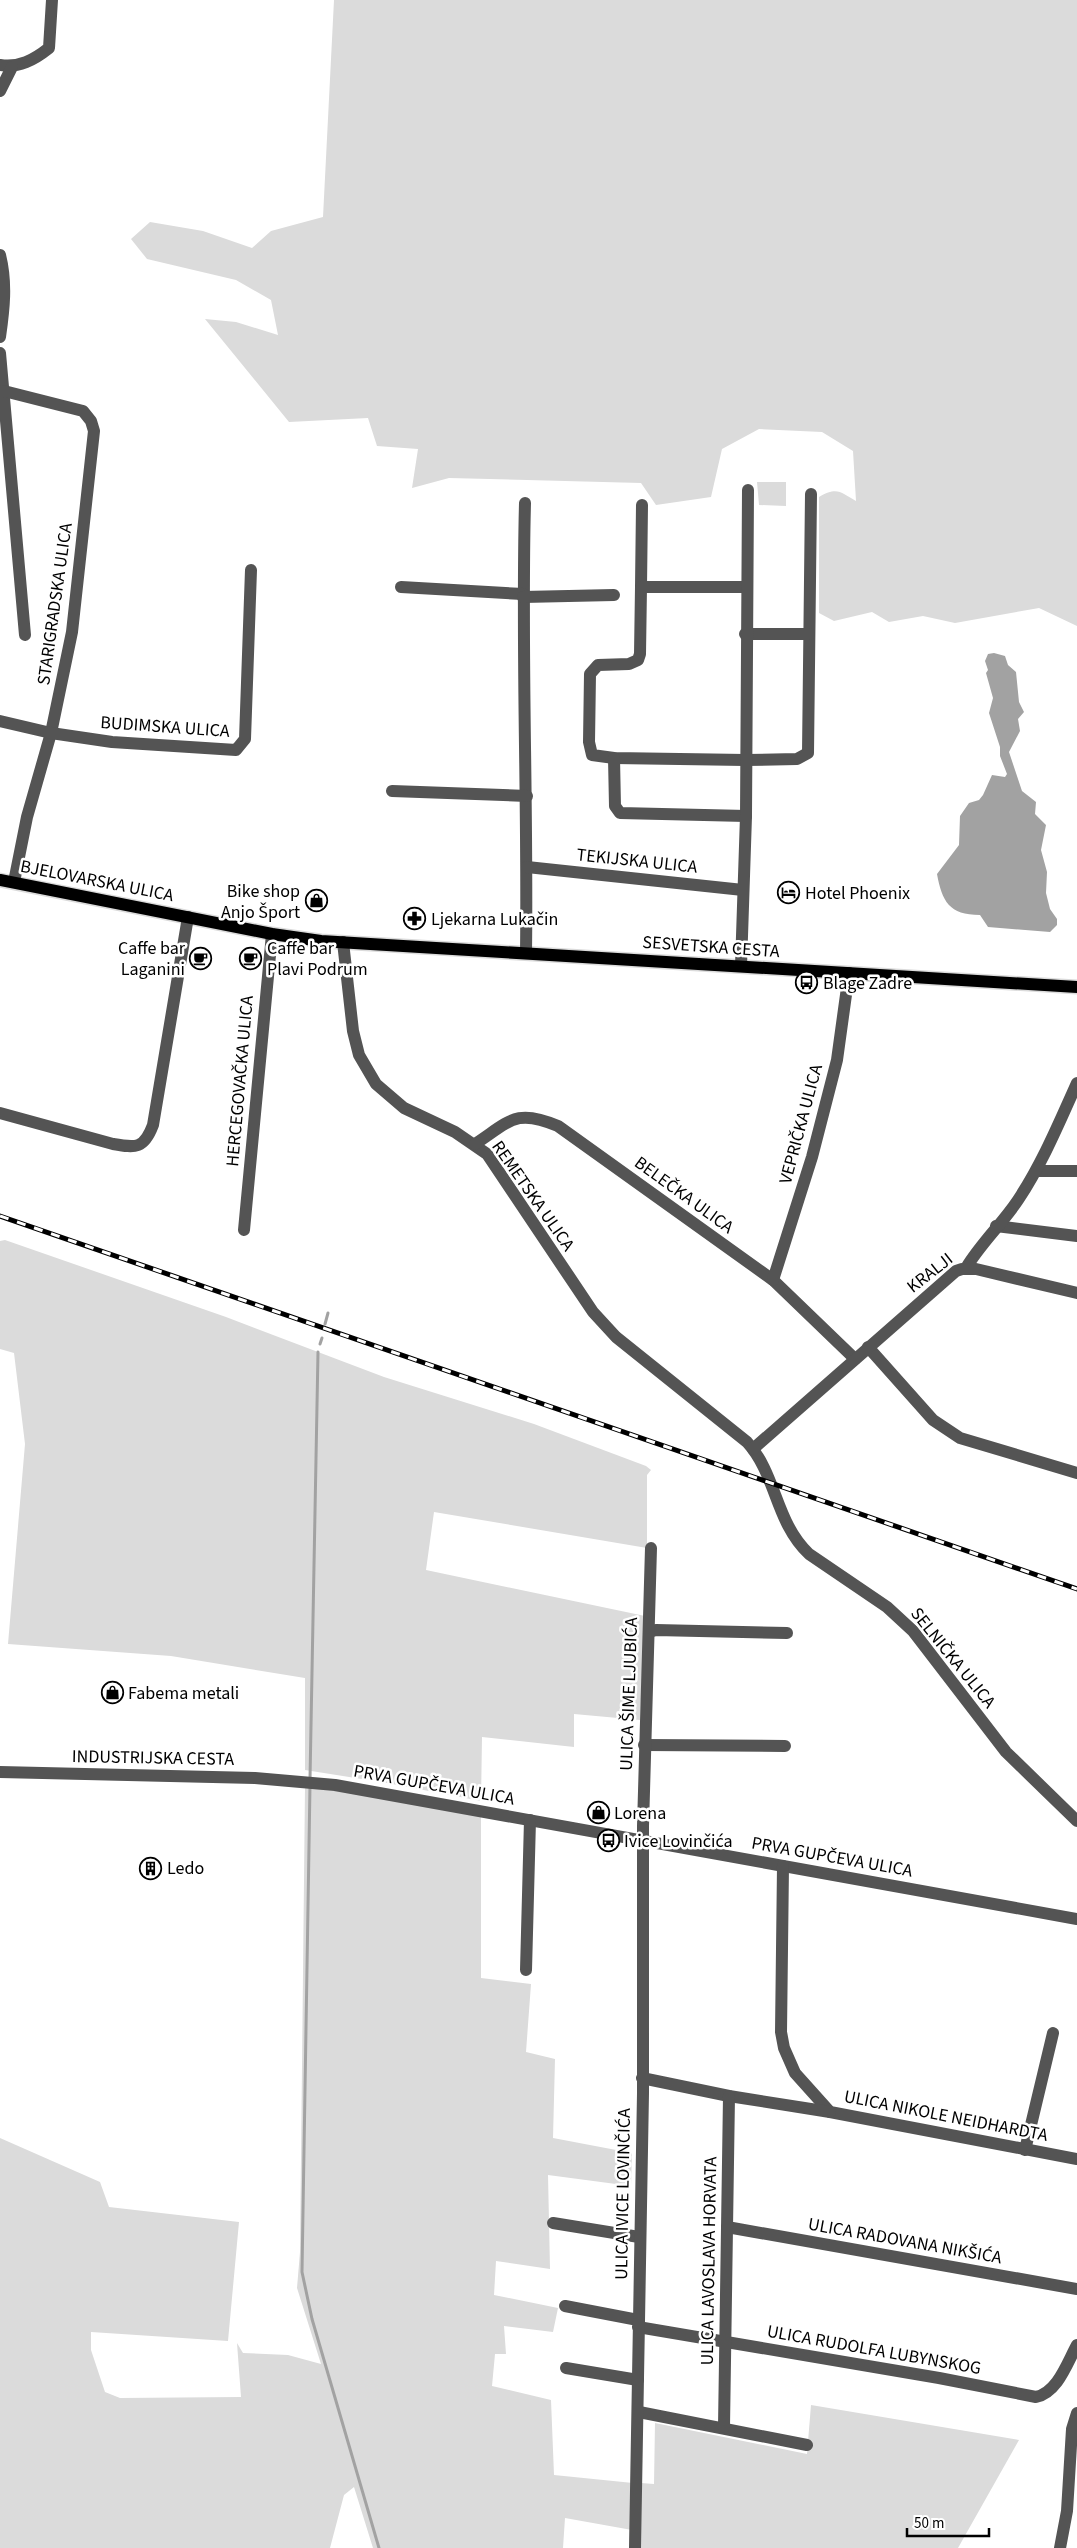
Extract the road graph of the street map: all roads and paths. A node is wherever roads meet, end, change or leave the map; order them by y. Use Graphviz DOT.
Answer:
graph roads {
  1 [pos="52,0"];
  2 [pos="6,66"];
  3 [pos="0,91"];
  4 [pos="0,255"];
  5 [pos="0,337"];
  6 [pos="0,353"];
  7 [pos="4,391"];
  8 [pos="748,490"];
  9 [pos="811,494"];
  10 [pos="525,503"];
  11 [pos="642,505"];
  12 [pos="251,570"];
  13 [pos="401,587"];
  14 [pos="641,587"];
  15 [pos="746,587"];
  16 [pos="614,594"];
  17 [pos="523,595"];
  18 [pos="745,634"];
  19 [pos="809,634"];
  20 [pos="25,635"];
  21 [pos="0,721"];
  22 [pos="51,733"];
  23 [pos="614,758"];
  24 [pos="745,760"];
  25 [pos="392,791"];
  26 [pos="527,796"];
  27 [pos="746,816"];
  28 [pos="527,867"];
  29 [pos="0,880"];
  30 [pos="14,882"];
  31 [pos="742,890"];
  32 [pos="188,917"];
  33 [pos="272,934"];
  34 [pos="343,942"];
  35 [pos="526,953"];
  36 [pos="741,966"];
  37 [pos="849,973"];
  38 [pos="1077,987"];
  39 [pos="1077,1083"];
  40 [pos="0,1113"];
  41 [pos="475,1144"];
  42 [pos="1036,1171"];
  43 [pos="1077,1171"];
  44 [pos="996,1226"];
  45 [pos="244,1230"];
  46 [pos="1077,1236"];
  47 [pos="966,1268"];
  48 [pos="773,1280"];
  49 [pos="1077,1293"];
  50 [pos="868,1348"];
  51 [pos="855,1359"];
  52 [pos="753,1449"];
  53 [pos="1077,1473"];
  54 [pos="651,1548"];
  55 [pos="649,1632"];
  56 [pos="787,1633"];
  57 [pos="644,1745"];
  58 [pos="786,1746"];
  59 [pos="0,1772"];
  60 [pos="310,1782"];
  61 [pos="530,1820"];
  62 [pos="1077,1821"];
  63 [pos="643,1840"];
  64 [pos="782,1866"];
  65 [pos="1077,1919"];
  66 [pos="526,1970"];
  67 [pos="1053,2033"];
  68 [pos="642,2078"];
  69 [pos="729,2096"];
  70 [pos="830,2112"];
  71 [pos="1025,2150"];
  72 [pos="1077,2159"];
  73 [pos="553,2223"];
  74 [pos="728,2227"];
  75 [pos="639,2237"];
  76 [pos="1077,2289"];
  77 [pos="565,2306"];
  78 [pos="638,2323"];
  79 [pos="724,2340"];
  80 [pos="1077,2345"];
  81 [pos="566,2368"];
  82 [pos="638,2380"];
  83 [pos="639,2412"];
  84 [pos="1077,2413"];
  85 [pos="724,2427"];
  86 [pos="807,2445"];
  87 [pos="635,2548"];
  88 [pos="1060,2548"];
  1 -- 2 [label="street"];
  2 -- 3 [label="street"];
  4 -- 5 [label="street"];
  6 -- 7 [label="street"];
  7 -- 20 [label="street"];
  7 -- 22 [label="street, STARIGRADSKA ULICA"];
  8 -- 15 [label="street"];
  9 -- 19 [label="street"];
  10 -- 17 [label="street"];
  11 -- 14 [label="street"];
  12 -- 22 [label="street, BUDIMSKA ULICA"];
  13 -- 17 [label="street"];
  14 -- 15 [label="street"];
  14 -- 23 [label="street"];
  15 -- 18 [label="street"];
  16 -- 17 [label="street"];
  17 -- 26 [label="street"];
  18 -- 19 [label="street"];
  18 -- 24 [label="street"];
  19 -- 24 [label="street"];
  21 -- 22 [label="street, BUDIMSKA ULICA"];
  22 -- 30 [label="street, STARIGRADSKA ULICA"];
  23 -- 24 [label="street"];
  23 -- 27 [label="street"];
  24 -- 27 [label="street"];
  25 -- 26 [label="street"];
  26 -- 28 [label="street"];
  27 -- 31 [label="street"];
  28 -- 31 [label="street, TEKIJSKA ULICA"];
  28 -- 35 [label="street"];
  29 -- 30 [label="main road, BJELOVARSKA ULICA"];
  30 -- 32 [label="main road, BJELOVARSKA ULICA"];
  31 -- 36 [label="street"];
  32 -- 33 [label="main road, BJELOVARSKA ULICA"];
  32 -- 40 [label="street, BJELOVARSKA ULICA"];
  33 -- 34 [label="main road, BJELOVARSKA ULICA"];
  33 -- 45 [label="street, HERCEGOVAČKA ULICA"];
  34 -- 35 [label="main road, SESVETSKA CESTA"];
  34 -- 41 [label="street, REMETSKA ULICA"];
  35 -- 36 [label="main road, SESVETSKA CESTA"];
  36 -- 37 [label="main road, SESVETSKA CESTA"];
  37 -- 38 [label="main road, SESVETSKA CESTA"];
  37 -- 48 [label="street, VEPRIČKA ULICA"];
  39 -- 42 [label="street, KRALJI"];
  41 -- 48 [label="street, BELEČKA ULICA"];
  41 -- 52 [label="street, REMETSKA ULICA"];
  42 -- 43 [label="street"];
  42 -- 44 [label="street, KRALJI"];
  44 -- 46 [label="street"];
  44 -- 47 [label="street, KRALJI"];
  47 -- 49 [label="street"];
  47 -- 50 [label="street, KRALJI"];
  48 -- 51 [label="street, BELEČKA ULICA"];
  50 -- 51 [label="street, KRALJI"];
  50 -- 53 [label="street"];
  51 -- 52 [label="street, KRALJI"];
  52 -- 62 [label="street, SELNIČKA ULICA"];
  54 -- 55 [label="street, ULICA ŠIME LJUBIĆA"];
  55 -- 56 [label="street"];
  55 -- 57 [label="street, ULICA ŠIME LJUBIĆA"];
  57 -- 58 [label="street"];
  57 -- 63 [label="street, ULICA ŠIME LJUBIĆA"];
  59 -- 60 [label="street, INDUSTRIJSKA CESTA"];
  60 -- 61 [label="street, PRVA GUPČEVA ULICA"];
  61 -- 63 [label="street, PRVA GUPČEVA ULICA"];
  61 -- 66 [label="street"];
  63 -- 64 [label="street, PRVA GUPČEVA ULICA"];
  63 -- 68 [label="street, ULICA IVICE LOVINČIĆA"];
  64 -- 65 [label="street, PRVA GUPČEVA ULICA"];
  64 -- 70 [label="street, ULICA NIKOLE NEIDHARDTA"];
  67 -- 71 [label="street"];
  68 -- 69 [label="street"];
  68 -- 75 [label="street, ULICA IVICE LOVINČIĆA"];
  69 -- 70 [label="street"];
  69 -- 74 [label="street, ULICA LAVOSLAVA HORVATA"];
  70 -- 71 [label="street, ULICA NIKOLE NEIDHARDTA"];
  71 -- 72 [label="street, ULICA NIKOLE NEIDHARDTA"];
  73 -- 75 [label="street"];
  74 -- 76 [label="street, ULICA RADOVANA NIKŠIĆA"];
  74 -- 79 [label="street, ULICA LAVOSLAVA HORVATA"];
  75 -- 78 [label="street, ULICA IVICE LOVINČIĆA"];
  77 -- 78 [label="street, ULICA RUDOLFA LUBYNSKOG"];
  78 -- 79 [label="street, ULICA RUDOLFA LUBYNSKOG"];
  78 -- 82 [label="street, ULICA IVICE LOVINČIĆA"];
  79 -- 80 [label="street, ULICA RUDOLFA LUBYNSKOG"];
  79 -- 85 [label="street, ULICA LAVOSLAVA HORVATA"];
  81 -- 82 [label="street"];
  82 -- 83 [label="street, ULICA IVICE LOVINČIĆA"];
  83 -- 85 [label="street"];
  83 -- 87 [label="street, ULICA IVICE LOVINČIĆA"];
  84 -- 88 [label="street"];
  85 -- 86 [label="street"];
}
